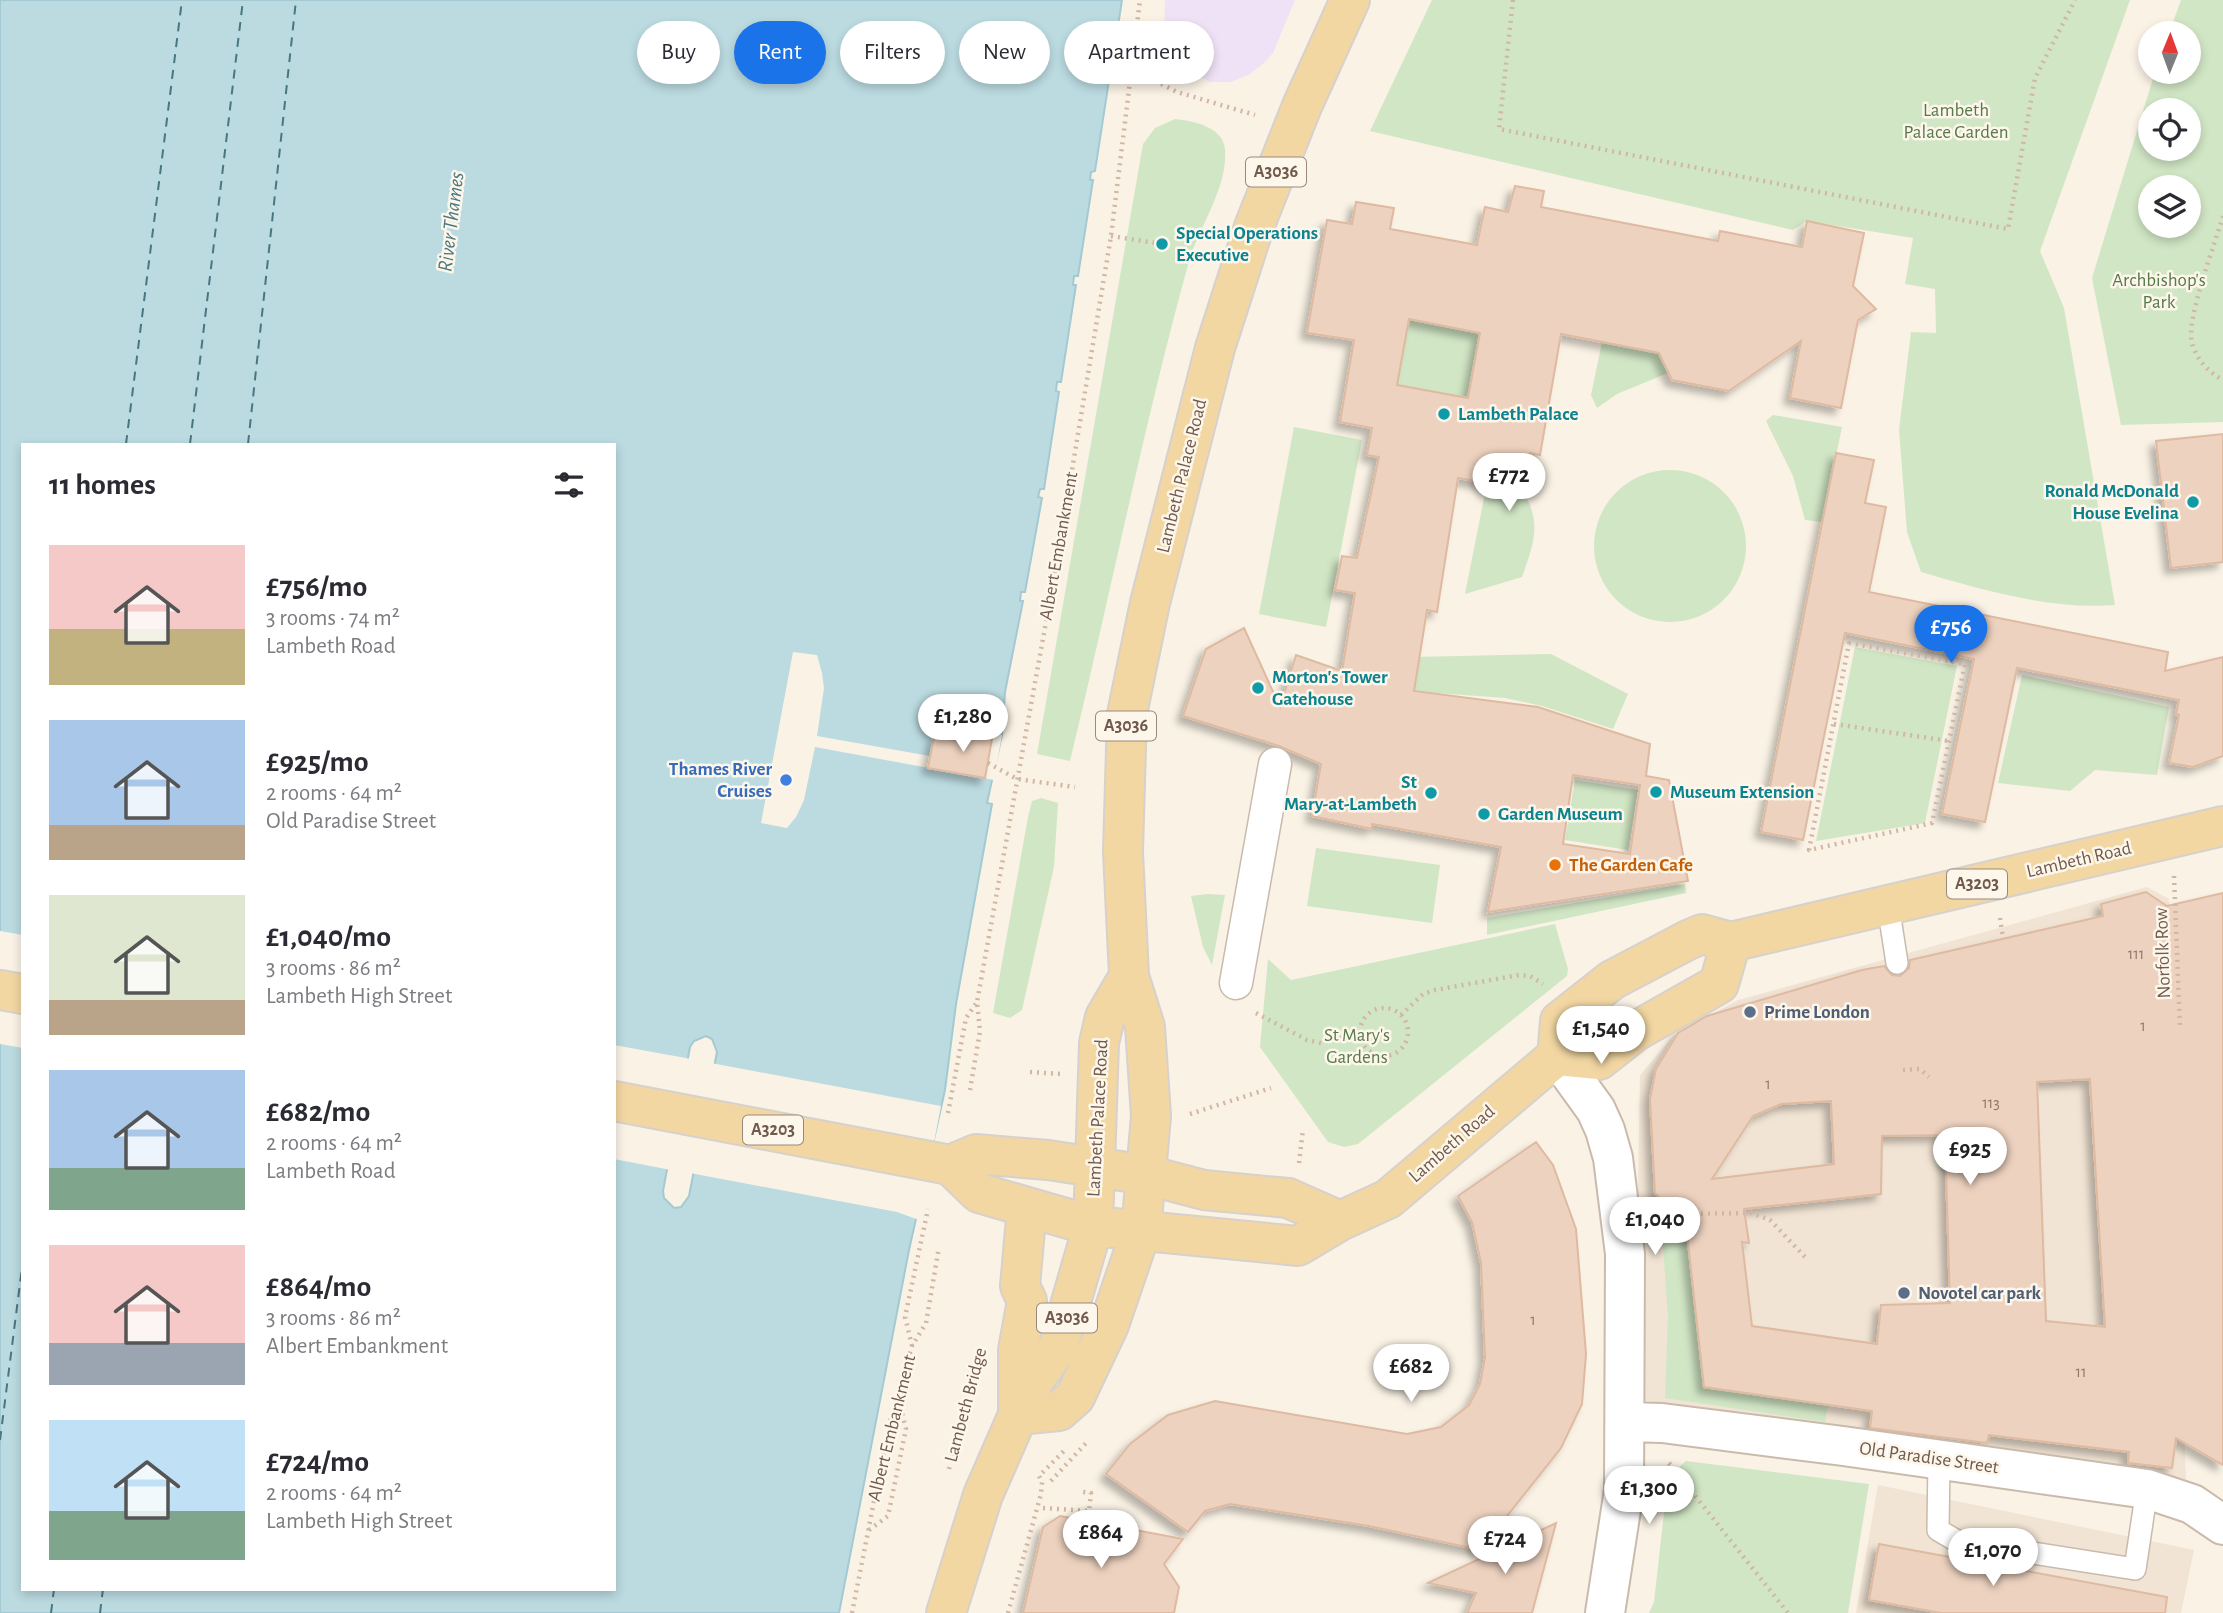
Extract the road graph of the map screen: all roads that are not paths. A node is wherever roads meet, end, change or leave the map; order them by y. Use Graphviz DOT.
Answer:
graph roads {
  1 [pos="1350,0"];
  2 [pos="1275,764"];
  3 [pos="2223,826"];
  4 [pos="1888,905"];
  5 [pos="1731,942"];
  6 [pos="1897,963"];
  7 [pos="1129,976"];
  8 [pos="1236,984"];
  9 [pos="0,990"];
  10 [pos="21,994"];
  11 [pos="1557,1056"];
  12 [pos="616,1101"];
  13 [pos="941,1163"];
  14 [pos="1094,1167"];
  15 [pos="1147,1175"];
  16 [pos="1027,1207"];
  17 [pos="1340,1221"];
  18 [pos="1093,1226"];
  19 [pos="1141,1231"];
  20 [pos="1019,1407"];
  21 [pos="1626,1422"];
  22 [pos="1939,1461"];
  23 [pos="2147,1489"];
  24 [pos="2223,1525"];
  25 [pos="946,1613"];
  26 [pos="1605,1613"];
  1 -- 7 [label="main road, Lambeth Palace Road / A3036"];
  2 -- 8 [label="street"];
  3 -- 4 [label="main road, Lambeth Road / A3203"];
  4 -- 5 [label="main road, Lambeth Road / A3203"];
  4 -- 6 [label="lane"];
  5 -- 11 [label="main road"];
  5 -- 11 [label="main road, Lambeth Road / A3203"];
  7 -- 14 [label="main road, Lambeth Palace Road / A3036"];
  7 -- 15 [label="main road, Lambeth Palace Road / A3036"];
  9 -- 10 [label="main road"];
  11 -- 17 [label="main road, Lambeth Road"];
  11 -- 21 [label="street"];
  12 -- 13 [label="main road, A3203"];
  13 -- 14 [label="main road"];
  13 -- 16 [label="main road"];
  14 -- 15 [label="main road"];
  14 -- 18 [label="main road, Lambeth Palace Road / A3036"];
  15 -- 17 [label="main road"];
  15 -- 19 [label="main road, Lambeth Palace Road / A3036"];
  16 -- 18 [label="main road"];
  16 -- 20 [label="main road, A3036"];
  17 -- 19 [label="main road, Lambeth Road"];
  18 -- 19 [label="main road, Lambeth Road"];
  18 -- 20 [label="main road, A3036"];
  19 -- 20 [label="main road, A3036"];
  20 -- 25 [label="main road, A3036"];
  21 -- 22 [label="street, Old Paradise Street"];
  21 -- 26 [label="street"];
  22 -- 23 [label="street, Old Paradise Street"];
  22 -- 23 [label="lane"];
  23 -- 24 [label="street, Old Paradise Street"];
}
